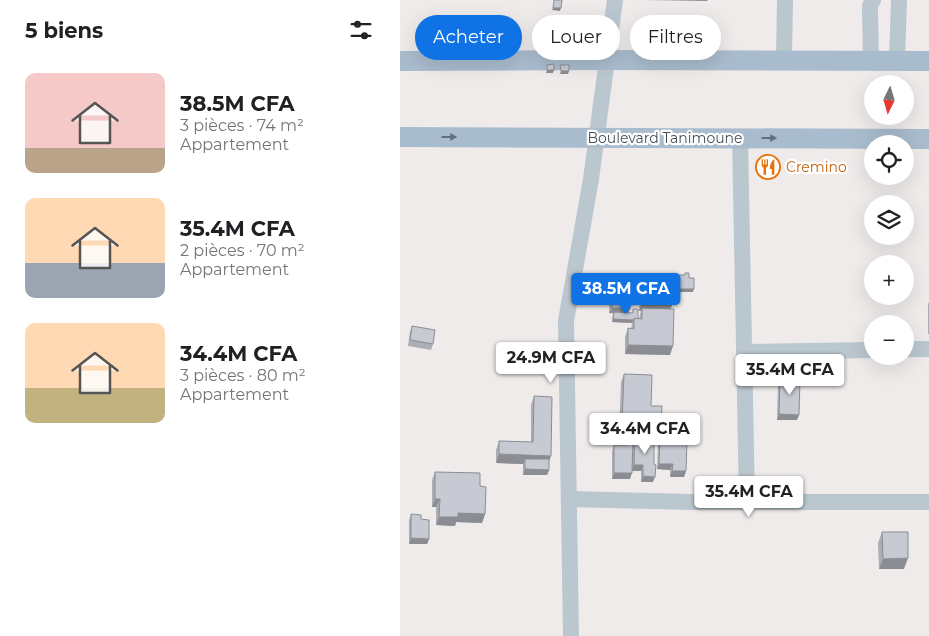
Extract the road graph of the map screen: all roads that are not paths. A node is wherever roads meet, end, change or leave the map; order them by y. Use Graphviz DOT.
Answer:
graph roads {
  1 [pos="615,0"];
  2 [pos="785,0"];
  3 [pos="873,0"];
  4 [pos="899,0"];
  5 [pos="613,15"];
  6 [pos="607,60"];
  7 [pos="620,60"];
  8 [pos="784,60"];
  9 [pos="400,61"];
  10 [pos="871,61"];
  11 [pos="897,61"];
  12 [pos="929,61"];
  13 [pos="400,137"];
  14 [pos="597,137"];
  15 [pos="740,138"];
  16 [pos="929,138"];
  17 [pos="929,349"];
  18 [pos="864,350"];
  19 [pos="914,350"];
  20 [pos="744,352"];
  21 [pos="569,499"];
  22 [pos="747,502"];
  23 [pos="929,502"];
  24 [pos="571,636"];
  1 -- 5 [label="street"];
  2 -- 8 [label="street"];
  3 -- 10 [label="street"];
  4 -- 11 [label="street"];
  6 -- 9 [label="main road"];
  6 -- 14 [label="street"];
  7 -- 8 [label="main road"];
  8 -- 10 [label="main road"];
  10 -- 11 [label="main road"];
  11 -- 12 [label="main road"];
  13 -- 14 [label="main road, Boulevard Tanimoune, one-way"];
  14 -- 15 [label="main road, Boulevard Tanimoune"];
  14 -- 21 [label="street"];
  15 -- 16 [label="main road, Boulevard Tanimoune, one-way"];
  15 -- 20 [label="street"];
  17 -- 19 [label="street"];
  18 -- 20 [label="street"];
  20 -- 22 [label="street"];
  21 -- 22 [label="street"];
  21 -- 24 [label="street"];
  22 -- 23 [label="street"];
}
